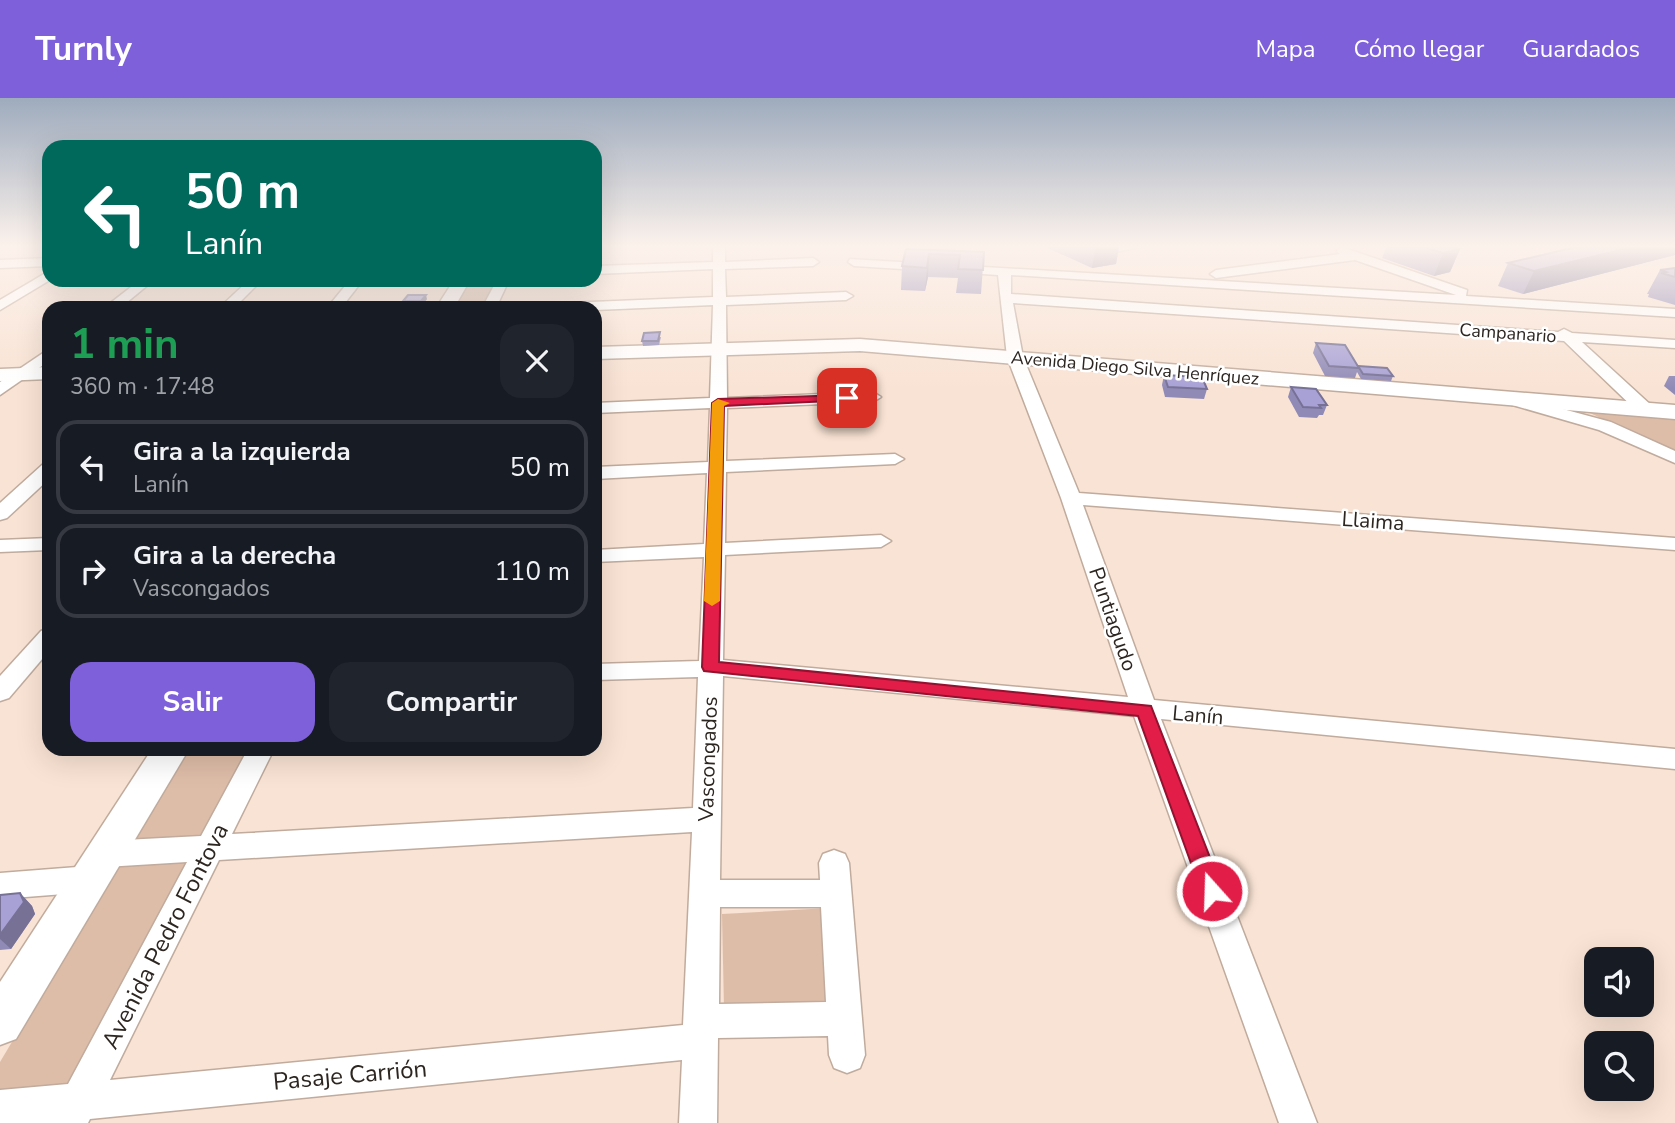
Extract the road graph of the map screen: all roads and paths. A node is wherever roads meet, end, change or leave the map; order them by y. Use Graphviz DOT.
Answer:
graph roads {
  1 [pos="19,294"];
  2 [pos="720,294"];
  3 [pos="1005,294"];
  4 [pos="1385,294"];
  5 [pos="1465,294"];
  6 [pos="846,296"];
  7 [pos="1005,298"];
  8 [pos="1483,300"];
  9 [pos="720,301"];
  10 [pos="1533,303"];
  11 [pos="0,306"];
  12 [pos="602,306"];
  13 [pos="1675,313"];
  14 [pos="1569,337"];
  15 [pos="1675,344"];
  16 [pos="720,349"];
  17 [pos="602,353"];
  18 [pos="1015,357"];
  19 [pos="42,359"];
  20 [pos="42,373"];
  21 [pos="22,374"];
  22 [pos="0,375"];
  23 [pos="0,390"];
  24 [pos="873,397"];
  25 [pos="1515,401"];
  26 [pos="718,403"];
  27 [pos="602,408"];
  28 [pos="1646,410"];
  29 [pos="1675,412"];
  30 [pos="1675,458"];
  31 [pos="895,459"];
  32 [pos="716,467"];
  33 [pos="602,473"];
  34 [pos="42,475"];
  35 [pos="1071,498"];
  36 [pos="0,514"];
  37 [pos="881,541"];
  38 [pos="42,544"];
  39 [pos="1675,544"];
  40 [pos="0,546"];
  41 [pos="714,550"];
  42 [pos="602,556"];
  43 [pos="42,644"];
  44 [pos="710,667"];
  45 [pos="602,672"];
  46 [pos="0,692"];
  47 [pos="1145,710"];
  48 [pos="167,756"];
  49 [pos="257,756"];
  50 [pos="1675,759"];
  51 [pos="706,819"];
  52 [pos="209,849"];
  53 [pos="97,867"];
  54 [pos="0,886"];
  55 [pos="705,894"];
  56 [pos="845,1019"];
  57 [pos="0,1023"];
  58 [pos="701,1031"];
  59 [pos="847,1055"];
  60 [pos="0,1108"];
  61 [pos="74,1112"];
  62 [pos="698,1123"];
  63 [pos="1298,1123"];
  1 -- 11 [label="street"];
  2 -- 9 [label="street, Vascongados"];
  3 -- 7 [label="street, Puntiagudo"];
  4 -- 8 [label="street"];
  5 -- 8 [label="street"];
  6 -- 9 [label="street"];
  7 -- 14 [label="street, Campanario"];
  7 -- 18 [label="street, Puntiagudo"];
  8 -- 10 [label="street"];
  9 -- 12 [label="street"];
  9 -- 16 [label="street, Vascongados"];
  10 -- 13 [label="street"];
  10 -- 14 [label="street"];
  14 -- 15 [label="street, Campanario"];
  14 -- 28 [label="street"];
  16 -- 17 [label="main road, Avenida Diego Silva Henríquez"];
  16 -- 18 [label="main road, Avenida Diego Silva Henríquez"];
  16 -- 26 [label="street, Vascongados"];
  18 -- 25 [label="main road, Avenida Diego Silva Henríquez"];
  18 -- 35 [label="street, Puntiagudo"];
  19 -- 21 [label="street"];
  20 -- 21 [label="main road"];
  21 -- 22 [label="main road"];
  21 -- 23 [label="street"];
  24 -- 26 [label="street"];
  25 -- 28 [label="main road, Avenida Diego Silva Henríquez"];
  25 -- 30 [label="street"];
  26 -- 27 [label="street"];
  26 -- 32 [label="street, Vascongados"];
  28 -- 29 [label="main road, Avenida Diego Silva Henríquez"];
  31 -- 32 [label="street"];
  32 -- 33 [label="street"];
  32 -- 41 [label="street, Vascongados"];
  34 -- 36 [label="street"];
  35 -- 39 [label="street, Llaima"];
  35 -- 47 [label="street, Puntiagudo"];
  37 -- 41 [label="street"];
  38 -- 40 [label="street"];
  41 -- 42 [label="street"];
  41 -- 44 [label="street, Vascongados"];
  43 -- 46 [label="street"];
  44 -- 45 [label="street, Lanín"];
  44 -- 47 [label="street, Lanín"];
  44 -- 51 [label="street, Vascongados"];
  47 -- 50 [label="street, Lanín"];
  47 -- 63 [label="street, Puntiagudo"];
  48 -- 53 [label="main road"];
  49 -- 52 [label="street, Avenida Pedro Fontova"];
  51 -- 52 [label="street"];
  51 -- 55 [label="street, Vascongados"];
  52 -- 53 [label="street"];
  52 -- 61 [label="street, Avenida Pedro Fontova"];
  53 -- 54 [label="street"];
  53 -- 57 [label="main road"];
  55 -- 56 [label="street"];
  55 -- 58 [label="street, Vascongados"];
  56 -- 58 [label="street"];
  56 -- 59 [label="street"];
  58 -- 61 [label="street, Pasaje Carrión"];
  58 -- 62 [label="street, Vascongados"];
  60 -- 61 [label="street, Pasaje Carrión"];
}
